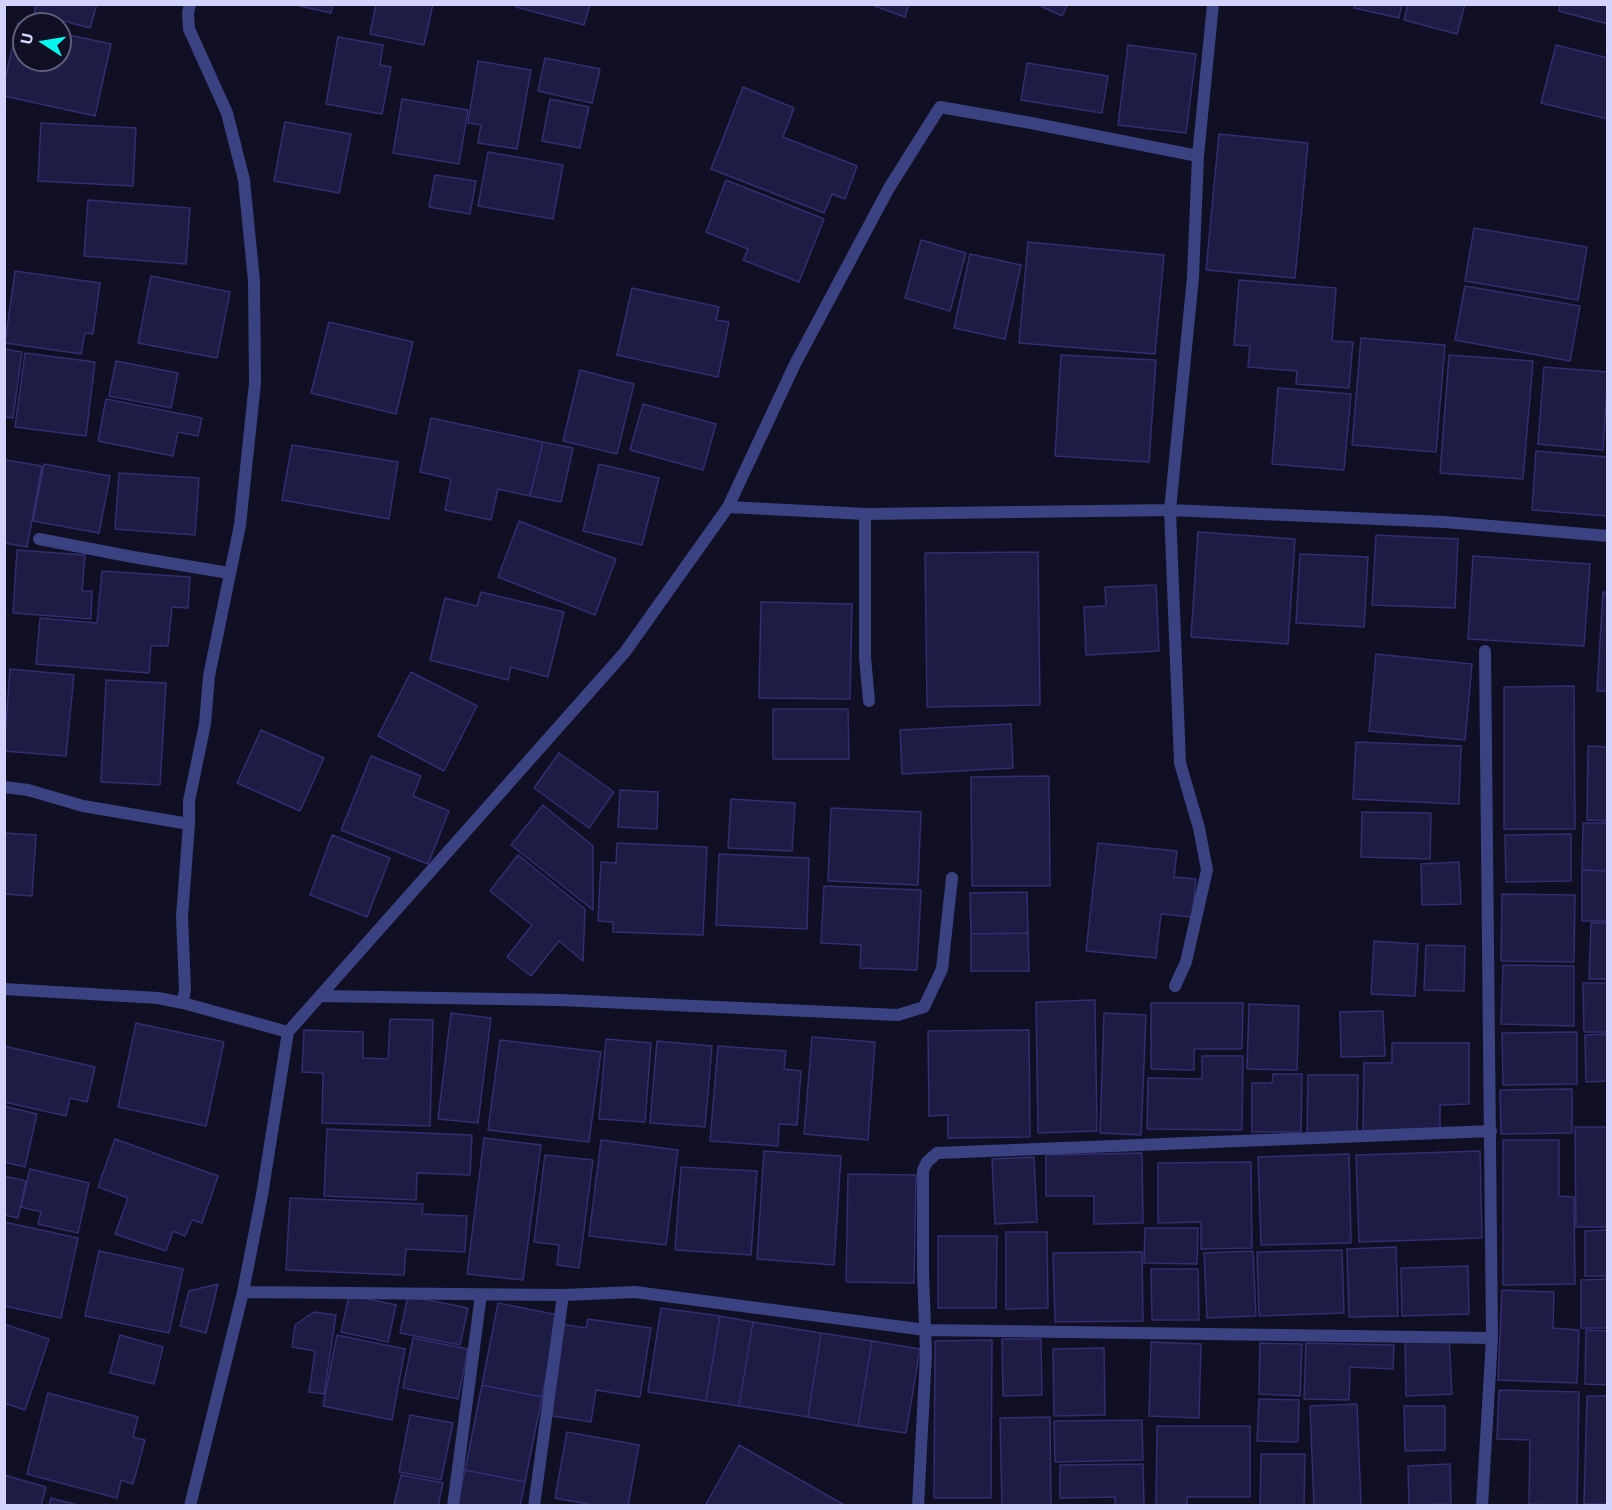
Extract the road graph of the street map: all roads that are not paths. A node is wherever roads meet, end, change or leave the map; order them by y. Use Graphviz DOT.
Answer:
graph roads {
  1 [pos="190,4"];
  2 [pos="1213,4"];
  3 [pos="1198,156"];
  4 [pos="728,507"];
  5 [pos="1170,510"];
  6 [pos="865,514"];
  7 [pos="1608,536"];
  8 [pos="39,539"];
  9 [pos="229,573"];
  10 [pos="1485,651"];
  11 [pos="869,701"];
  12 [pos="4,786"];
  13 [pos="189,824"];
  14 [pos="952,879"];
  15 [pos="1175,986"];
  16 [pos="4,989"];
  17 [pos="321,996"];
  18 [pos="183,1003"];
  19 [pos="288,1032"];
  20 [pos="1491,1131"];
  21 [pos="243,1292"];
  22 [pos="481,1295"];
  23 [pos="563,1295"];
  24 [pos="926,1330"];
  25 [pos="1492,1338"];
  26 [pos="190,1506"];
  27 [pos="453,1506"];
  28 [pos="534,1506"];
  29 [pos="918,1506"];
  30 [pos="1482,1506"];
  1 -- 9 [label="street"];
  2 -- 3 [label="street"];
  3 -- 4 [label="street"];
  3 -- 5 [label="street"];
  4 -- 6 [label="street"];
  4 -- 17 [label="street"];
  5 -- 6 [label="street"];
  5 -- 7 [label="street"];
  5 -- 15 [label="street"];
  6 -- 11 [label="street"];
  8 -- 9 [label="street"];
  9 -- 13 [label="street"];
  10 -- 20 [label="street"];
  12 -- 13 [label="street"];
  13 -- 18 [label="street"];
  14 -- 17 [label="street"];
  16 -- 18 [label="street"];
  17 -- 19 [label="street"];
  18 -- 19 [label="street"];
  19 -- 21 [label="street"];
  20 -- 24 [label="street"];
  20 -- 25 [label="street"];
  21 -- 22 [label="street"];
  21 -- 26 [label="street"];
  22 -- 23 [label="street"];
  22 -- 27 [label="street"];
  23 -- 24 [label="street"];
  23 -- 28 [label="street"];
  24 -- 25 [label="street"];
  24 -- 29 [label="street"];
  25 -- 30 [label="street"];
}
